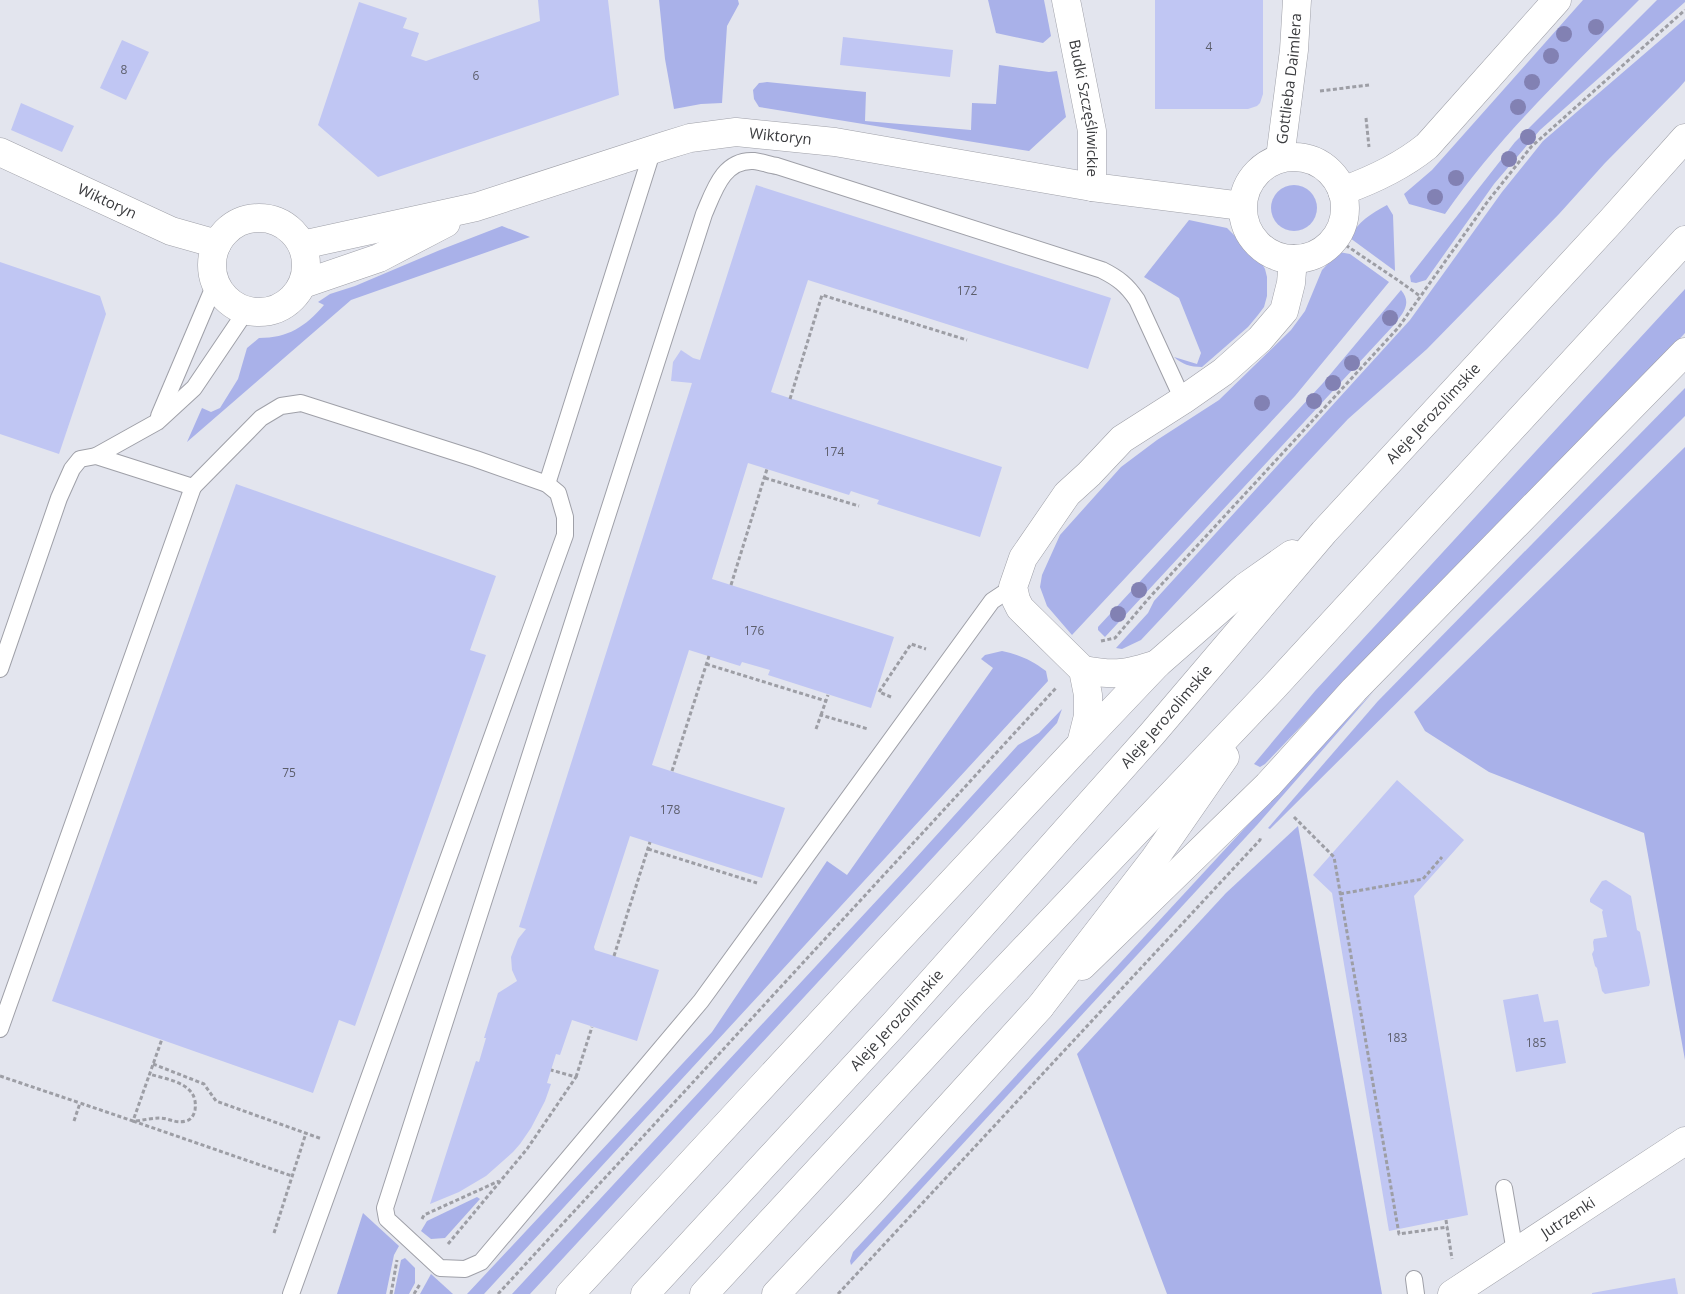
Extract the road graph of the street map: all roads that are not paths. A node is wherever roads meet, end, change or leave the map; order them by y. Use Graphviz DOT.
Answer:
graph roads {
  1 [pos="1066,0"];
  2 [pos="1298,0"];
  3 [pos="1557,0"];
  4 [pos="1685,138"];
  5 [pos="653,149"];
  6 [pos="0,152"];
  7 [pos="1280,158"];
  8 [pos="1092,187"];
  9 [pos="1342,191"];
  10 [pos="1242,206"];
  11 [pos="476,207"];
  12 [pos="1685,240"];
  13 [pos="217,244"];
  14 [pos="302,245"];
  15 [pos="1293,259"];
  16 [pos="215,284"];
  17 [pos="303,284"];
  18 [pos="246,311"];
  19 [pos="1685,352"];
  20 [pos="1183,400"];
  21 [pos="157,422"];
  22 [pos="96,456"];
  23 [pos="547,484"];
  24 [pos="193,487"];
  25 [pos="1324,532"];
  26 [pos="1013,588"];
  27 [pos="1157,664"];
  28 [pos="0,669"];
  29 [pos="1083,670"];
  30 [pos="1273,688"];
  31 [pos="1081,744"];
  32 [pos="1040,1007"];
  33 [pos="0,1029"];
  34 [pos="1685,1141"];
  35 [pos="1504,1188"];
  36 [pos="1515,1252"];
  37 [pos="291,1294"];
  38 [pos="570,1294"];
  39 [pos="645,1294"];
  40 [pos="704,1294"];
  41 [pos="776,1294"];
  42 [pos="1452,1294"];
  1 -- 8 [label="street, Budki Szczęśliwickie"];
  2 -- 7 [label="street, Gottlieba Daimlera"];
  3 -- 9 [label="street"];
  4 -- 25 [label="street, Aleje Jerozolimskie"];
  5 -- 8 [label="street, Wiktoryn"];
  5 -- 11 [label="street, Wiktoryn"];
  5 -- 23 [label="lane"];
  6 -- 13 [label="street, Wiktoryn"];
  7 -- 9 [label="street"];
  7 -- 10 [label="street"];
  8 -- 10 [label="street, Budki Szczęśliwickie"];
  9 -- 15 [label="street"];
  10 -- 15 [label="street"];
  11 -- 14 [label="street, Wiktoryn"];
  11 -- 17 [label="street, Wiktoryn"];
  12 -- 30 [label="street"];
  13 -- 14 [label="street"];
  13 -- 16 [label="street"];
  14 -- 17 [label="street"];
  15 -- 20 [label="street"];
  16 -- 18 [label="street"];
  16 -- 21 [label="lane"];
  17 -- 18 [label="street"];
  18 -- 21 [label="lane"];
  19 -- 32 [label="street"];
  20 -- 26 [label="street"];
  20 -- 26 [label="lane"];
  21 -- 22 [label="lane"];
  22 -- 24 [label="lane"];
  22 -- 28 [label="lane"];
  23 -- 24 [label="lane"];
  23 -- 37 [label="lane"];
  24 -- 33 [label="lane"];
  25 -- 27 [label="street"];
  25 -- 39 [label="street, Aleje Jerozolimskie"];
  26 -- 29 [label="street"];
  27 -- 29 [label="street"];
  27 -- 31 [label="street"];
  29 -- 31 [label="street"];
  30 -- 32 [label="street"];
  30 -- 40 [label="street"];
  31 -- 38 [label="street"];
  32 -- 41 [label="street"];
  34 -- 36 [label="street, Jutrzenki"];
  35 -- 36 [label="lane"];
  36 -- 42 [label="street, Jutrzenki"];
}
